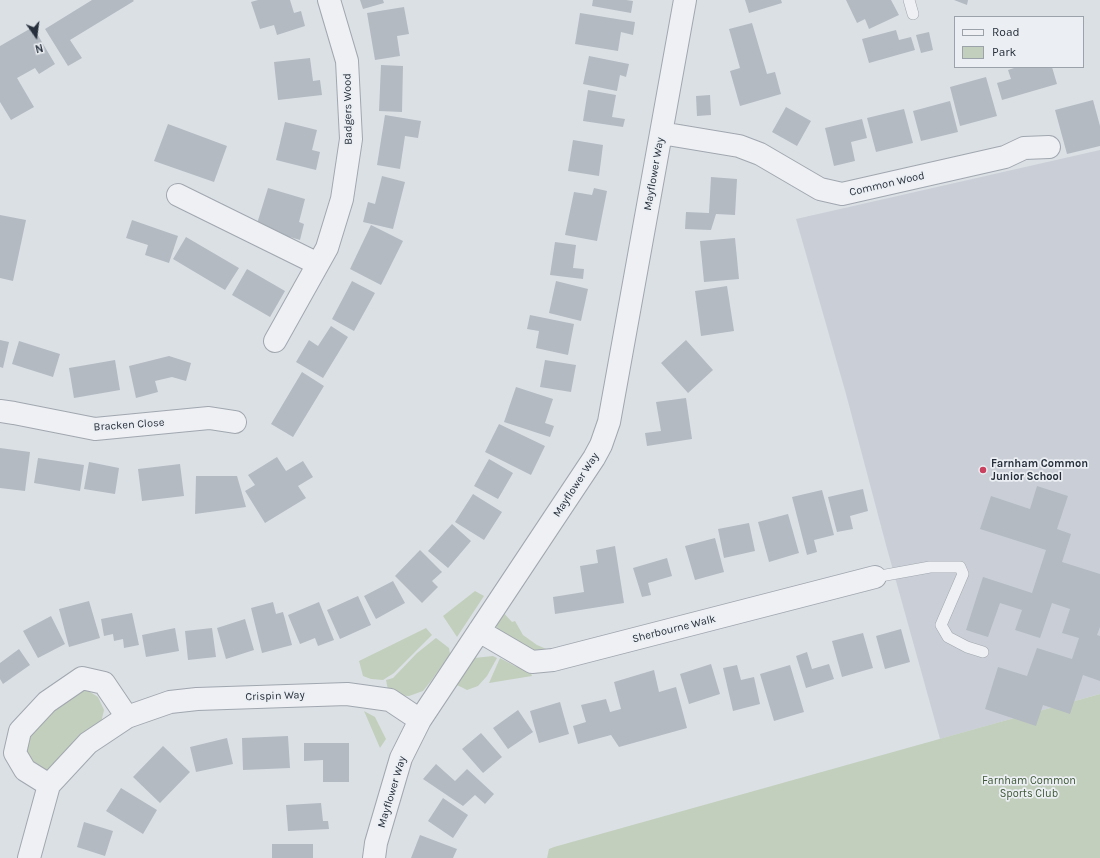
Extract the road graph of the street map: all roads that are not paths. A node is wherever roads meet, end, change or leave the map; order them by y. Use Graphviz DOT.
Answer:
graph roads {
  1 [pos="329,0"];
  2 [pos="685,0"];
  3 [pos="909,0"];
  4 [pos="913,14"];
  5 [pos="661,133"];
  6 [pos="1049,147"];
  7 [pos="178,196"];
  8 [pos="318,264"];
  9 [pos="275,341"];
  10 [pos="0,411"];
  11 [pos="235,422"];
  12 [pos="875,577"];
  13 [pos="479,631"];
  14 [pos="984,652"];
  15 [pos="127,717"];
  16 [pos="420,720"];
  17 [pos="49,784"];
  18 [pos="29,858"];
  19 [pos="374,858"];
  1 -- 8 [label="street, Badgers Wood"];
  2 -- 5 [label="street, Mayflower Way"];
  3 -- 4 [label="lane"];
  5 -- 6 [label="street, Common Wood"];
  5 -- 13 [label="street, Mayflower Way"];
  7 -- 8 [label="street"];
  8 -- 9 [label="street, Badgers Wood"];
  10 -- 11 [label="street, Bracken Close"];
  12 -- 13 [label="street, Sherbourne Walk"];
  12 -- 14 [label="lane"];
  13 -- 16 [label="street, Mayflower Way"];
  15 -- 16 [label="street, Crispin Way"];
  15 -- 17 [label="street, Crispin Way"];
  15 -- 17 [label="street"];
  16 -- 19 [label="street, Mayflower Way"];
  17 -- 18 [label="street, Crispin Way"];
}
